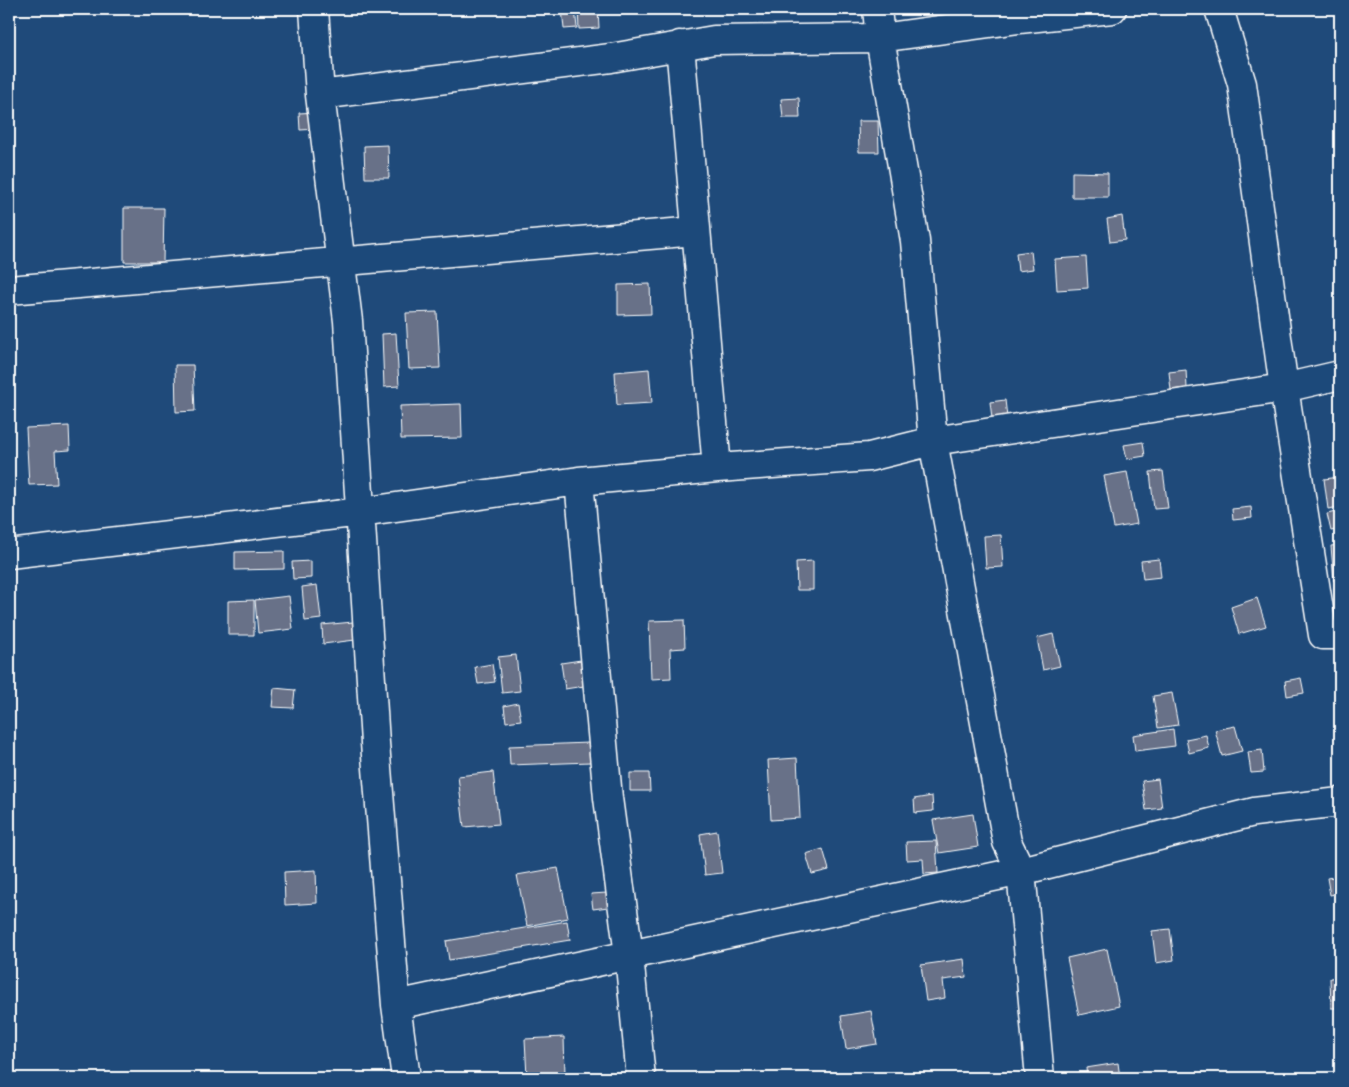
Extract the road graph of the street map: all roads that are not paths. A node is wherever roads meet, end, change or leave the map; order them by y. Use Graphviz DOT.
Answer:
graph roads {
  1 [pos="314,9"];
  2 [pos="877,9"];
  3 [pos="1219,9"];
  4 [pos="1097,10"];
  5 [pos="880,38"];
  6 [pos="680,45"];
  7 [pos="320,94"];
  8 [pos="696,231"];
  9 [pos="340,261"];
  10 [pos="9,290"];
  11 [pos="1340,375"];
  12 [pos="1284,388"];
  13 [pos="933,441"];
  14 [pos="717,468"];
  15 [pos="579,481"];
  16 [pos="361,512"];
  17 [pos="9,554"];
  18 [pos="1340,635"];
  19 [pos="1340,802"];
  20 [pos="1021,871"];
  21 [pos="629,955"];
  22 [pos="396,1005"];
  23 [pos="406,1078"];
  24 [pos="641,1078"];
  25 [pos="1040,1078"];
  1 -- 7 [label="street"];
  2 -- 5 [label="street"];
  3 -- 12 [label="street"];
  4 -- 5 [label="street"];
  5 -- 6 [label="street"];
  5 -- 13 [label="street"];
  6 -- 7 [label="street"];
  6 -- 8 [label="street"];
  7 -- 9 [label="street"];
  8 -- 9 [label="street"];
  8 -- 14 [label="street"];
  9 -- 10 [label="street"];
  9 -- 16 [label="street"];
  11 -- 12 [label="street"];
  12 -- 13 [label="street"];
  12 -- 18 [label="street"];
  13 -- 14 [label="street"];
  13 -- 20 [label="street"];
  14 -- 15 [label="street"];
  15 -- 16 [label="street"];
  15 -- 21 [label="street"];
  16 -- 17 [label="street"];
  16 -- 22 [label="street"];
  19 -- 20 [label="street"];
  20 -- 21 [label="street"];
  20 -- 25 [label="street"];
  21 -- 22 [label="street"];
  21 -- 24 [label="street"];
  22 -- 23 [label="street"];
}
